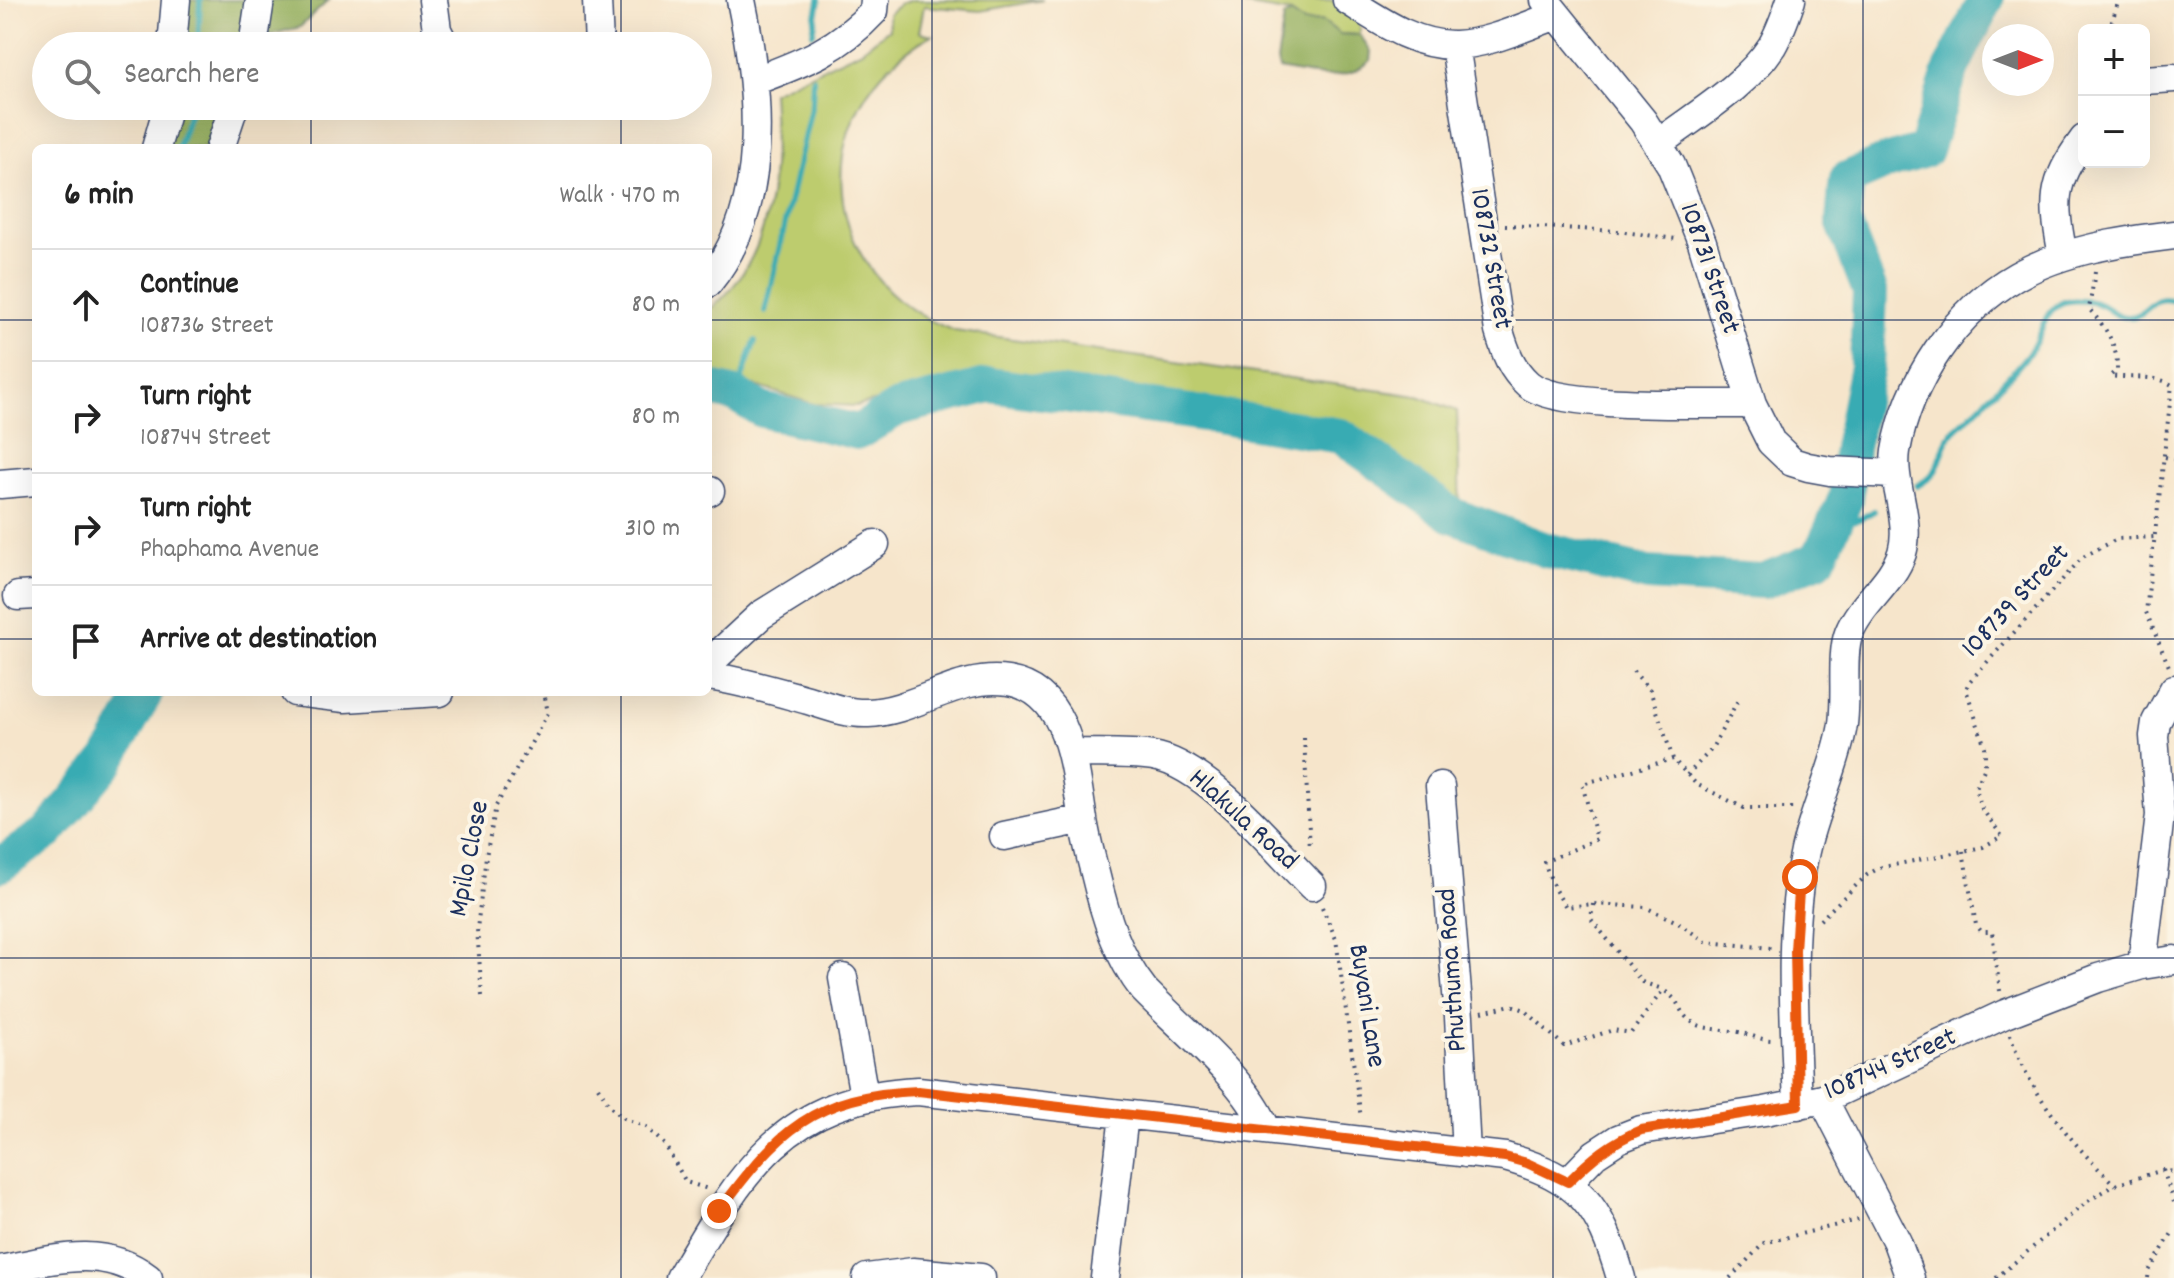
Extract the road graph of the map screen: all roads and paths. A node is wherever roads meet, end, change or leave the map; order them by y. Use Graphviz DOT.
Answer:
graph roads {
  1 [pos="176,0"];
  2 [pos="260,0"];
  3 [pos="433,0"];
  4 [pos="597,0"];
  5 [pos="741,0"];
  6 [pos="1347,0"];
  7 [pos="1791,0"];
  8 [pos="2119,0"];
  9 [pos="882,4"];
  10 [pos="1551,7"];
  11 [pos="2111,24"];
  12 [pos="173,32"];
  13 [pos="255,32"];
  14 [pos="438,32"];
  15 [pos="598,32"];
  16 [pos="1455,45"];
  17 [pos="2174,78"];
  18 [pos="2150,80"];
  19 [pos="754,81"];
  20 [pos="164,120"];
  21 [pos="229,120"];
  22 [pos="1659,143"];
  23 [pos="157,144"];
  24 [pos="221,144"];
  25 [pos="2078,148"];
  26 [pos="1481,222"];
  27 [pos="2174,235"];
  28 [pos="1702,242"];
  29 [pos="2063,256"];
  30 [pos="712,278"];
  31 [pos="2091,290"];
  32 [pos="1752,404"];
  33 [pos="2165,457"];
  34 [pos="2174,459"];
  35 [pos="1894,474"];
  36 [pos="32,481"];
  37 [pos="0,484"];
  38 [pos="2155,537"];
  39 [pos="875,544"];
  40 [pos="712,660"];
  41 [pos="1633,671"];
  42 [pos="712,677"];
  43 [pos="2174,678"];
  44 [pos="2174,689"];
  45 [pos="328,696"];
  46 [pos="377,696"];
  47 [pos="545,696"];
  48 [pos="1738,700"];
  49 [pos="1304,738"];
  50 [pos="1073,753"];
  51 [pos="1673,759"];
  52 [pos="1687,775"];
  53 [pos="1440,786"];
  54 [pos="1817,808"];
  55 [pos="1083,819"];
  56 [pos="1004,836"];
  57 [pos="1963,851"];
  58 [pos="1312,886"];
  59 [pos="1593,904"];
  60 [pos="1796,920"];
  61 [pos="1795,950"];
  62 [pos="2174,960"];
  63 [pos="2142,965"];
  64 [pos="843,978"];
  65 [pos="1663,990"];
  66 [pos="482,996"];
  67 [pos="2005,1014"];
  68 [pos="1459,1017"];
  69 [pos="1796,1041"];
  70 [pos="598,1087"];
  71 [pos="864,1096"];
  72 [pos="1811,1102"];
  73 [pos="1124,1115"];
  74 [pos="1266,1129"];
  75 [pos="1363,1140"];
  76 [pos="1466,1153"];
  77 [pos="2163,1170"];
  78 [pos="2174,1172"];
  79 [pos="1568,1182"];
  80 [pos="2115,1185"];
  81 [pos="2174,1202"];
  82 [pos="719,1211"];
  83 [pos="1883,1213"];
  84 [pos="2174,1230"];
  85 [pos="0,1270"];
  86 [pos="148,1278"];
  87 [pos="680,1278"];
  88 [pos="867,1278"];
  89 [pos="981,1278"];
  90 [pos="1105,1278"];
  91 [pos="1621,1278"];
  92 [pos="1730,1278"];
  93 [pos="1910,1278"];
  94 [pos="1996,1278"];
  95 [pos="2148,1278"];
  1 -- 12 [label="street"];
  2 -- 13 [label="street"];
  3 -- 14 [label="street"];
  4 -- 15 [label="street"];
  5 -- 19 [label="street"];
  6 -- 16 [label="street"];
  7 -- 22 [label="street"];
  8 -- 11 [label="path"];
  9 -- 19 [label="street"];
  10 -- 16 [label="street"];
  10 -- 22 [label="street, 108731 Street"];
  16 -- 26 [label="street, 108732 Street"];
  17 -- 18 [label="street"];
  19 -- 30 [label="street"];
  20 -- 23 [label="street"];
  21 -- 24 [label="street"];
  22 -- 28 [label="street, 108731 Street"];
  25 -- 29 [label="street"];
  26 -- 28 [label="path"];
  26 -- 32 [label="street, 108732 Street"];
  27 -- 29 [label="street"];
  28 -- 32 [label="street, 108731 Street"];
  29 -- 35 [label="street"];
  31 -- 33 [label="path"];
  32 -- 35 [label="street, 108731 Street"];
  33 -- 34 [label="path"];
  33 -- 38 [label="path"];
  35 -- 54 [label="street"];
  36 -- 37 [label="street"];
  38 -- 43 [label="path"];
  38 -- 57 [label="path, 108739 Street"];
  39 -- 40 [label="street"];
  41 -- 51 [label="path"];
  42 -- 50 [label="street"];
  44 -- 63 [label="street"];
  45 -- 46 [label="street"];
  47 -- 66 [label="path, Mpilo Close"];
  48 -- 52 [label="path"];
  49 -- 58 [label="path, Buyani Lane"];
  50 -- 55 [label="street"];
  50 -- 58 [label="street, Hlakula Road"];
  51 -- 52 [label="path"];
  51 -- 59 [label="path"];
  52 -- 54 [label="path"];
  53 -- 68 [label="street, Phuthuma Road"];
  54 -- 60 [label="street"];
  55 -- 56 [label="street"];
  55 -- 74 [label="street"];
  57 -- 60 [label="path, 108739 Street"];
  57 -- 67 [label="path"];
  58 -- 75 [label="path, Buyani Lane"];
  59 -- 61 [label="path"];
  59 -- 65 [label="path"];
  60 -- 61 [label="street"];
  61 -- 69 [label="street"];
  62 -- 63 [label="street, 108744 Street"];
  63 -- 67 [label="street, 108744 Street"];
  64 -- 71 [label="street"];
  65 -- 68 [label="path"];
  65 -- 69 [label="path"];
  67 -- 72 [label="street, 108744 Street"];
  67 -- 80 [label="path"];
  68 -- 76 [label="street, Phuthuma Road"];
  69 -- 72 [label="street"];
  70 -- 82 [label="path"];
  71 -- 73 [label="street"];
  71 -- 82 [label="street"];
  72 -- 79 [label="street, 108744 Street"];
  72 -- 83 [label="street"];
  73 -- 74 [label="street"];
  73 -- 90 [label="street"];
  74 -- 75 [label="street"];
  75 -- 76 [label="street"];
  76 -- 79 [label="street"];
  77 -- 78 [label="path"];
  77 -- 80 [label="path"];
  77 -- 81 [label="path"];
  79 -- 91 [label="street"];
  80 -- 94 [label="path"];
  82 -- 87 [label="street"];
  83 -- 92 [label="path"];
  83 -- 93 [label="street"];
  84 -- 95 [label="path"];
  85 -- 86 [label="street"];
  88 -- 89 [label="street"];
}
